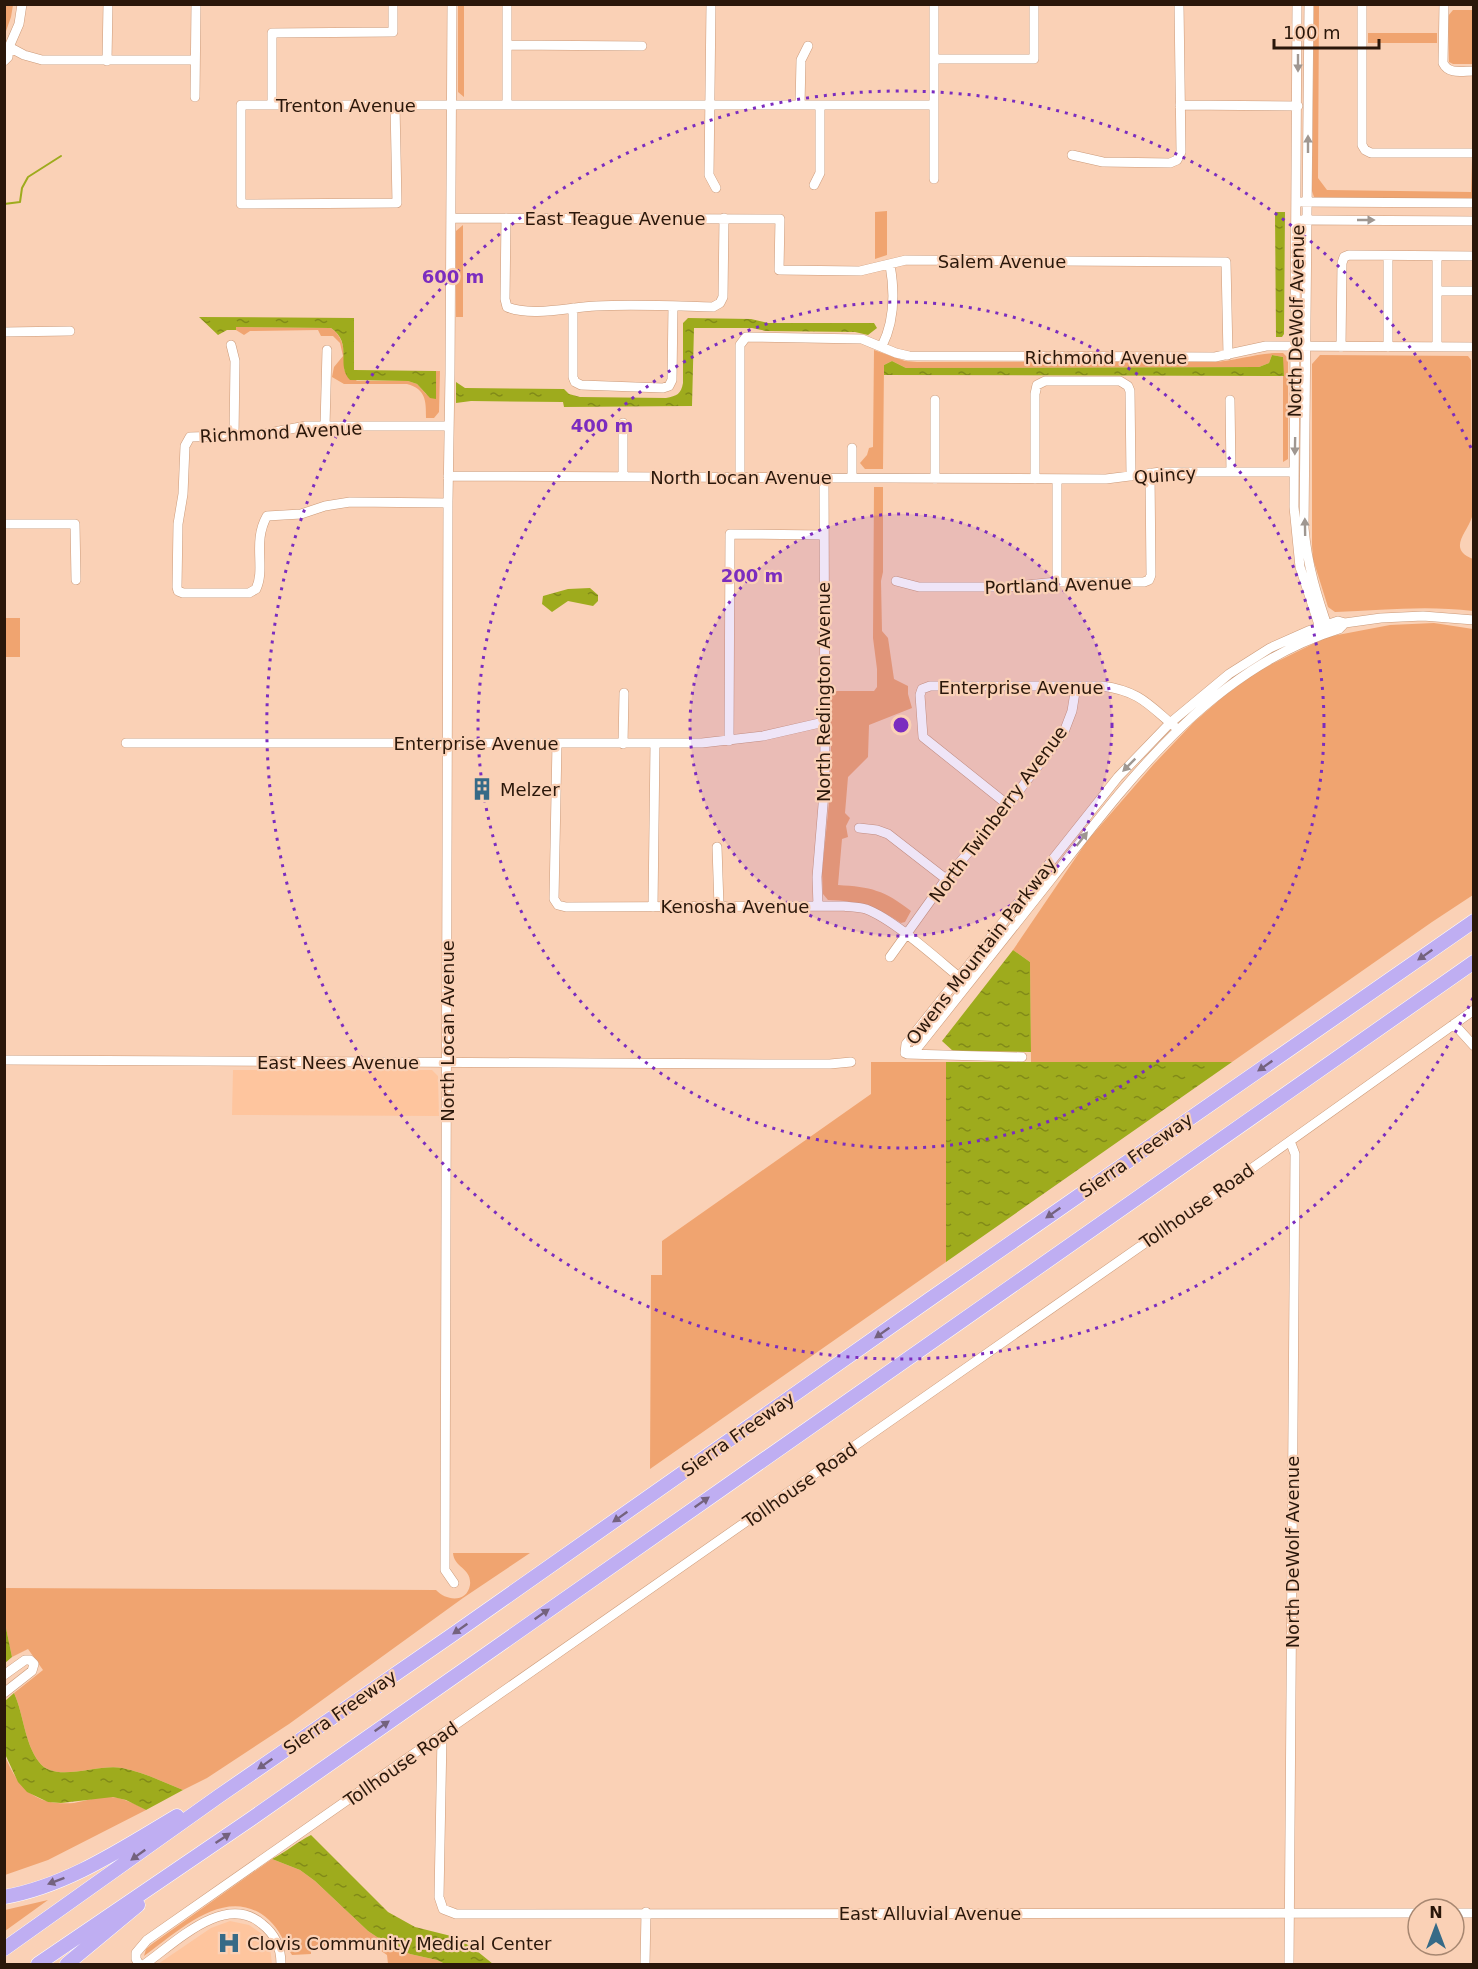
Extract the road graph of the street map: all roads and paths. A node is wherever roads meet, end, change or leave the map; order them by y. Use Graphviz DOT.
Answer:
graph roads {
  1 [pos="22,4"];
  2 [pos="108,4"];
  3 [pos="196,4"];
  4 [pos="393,4"];
  5 [pos="452,4"];
  6 [pos="507,4"];
  7 [pos="711,4"];
  8 [pos="934,4"];
  9 [pos="1034,4"];
  10 [pos="1179,4"];
  11 [pos="1298,4"];
  12 [pos="1309,4"];
  13 [pos="1362,4"];
  14 [pos="1444,4"];
  15 [pos="507,45"];
  16 [pos="642,46"];
  17 [pos="808,46"];
  18 [pos="7,48"];
  19 [pos="934,59"];
  20 [pos="195,60"];
  21 [pos="4,61"];
  22 [pos="107,61"];
  23 [pos="1473,71"];
  24 [pos="195,97"];
  25 [pos="272,105"];
  26 [pos="395,105"];
  27 [pos="452,105"];
  28 [pos="507,105"];
  29 [pos="800,105"];
  30 [pos="820,105"];
  31 [pos="934,105"];
  32 [pos="1180,105"];
  33 [pos="709,106"];
  34 [pos="1298,106"];
  35 [pos="1473,153"];
  36 [pos="1072,155"];
  37 [pos="934,179"];
  38 [pos="814,185"];
  39 [pos="716,188"];
  40 [pos="1297,202"];
  41 [pos="1308,202"];
  42 [pos="1473,203"];
  43 [pos="451,218"];
  44 [pos="506,218"];
  45 [pos="724,218"];
  46 [pos="1297,220"];
  47 [pos="1308,220"];
  48 [pos="1473,221"];
  49 [pos="1388,256"];
  50 [pos="1437,256"];
  51 [pos="1473,256"];
  52 [pos="890,264"];
  53 [pos="779,270"];
  54 [pos="1437,291"];
  55 [pos="1473,291"];
  56 [pos="673,306"];
  57 [pos="573,308"];
  58 [pos="70,331"];
  59 [pos="4,332"];
  60 [pos="231,345"];
  61 [pos="882,346"];
  62 [pos="1296,347"];
  63 [pos="1307,347"];
  64 [pos="1341,347"];
  65 [pos="1388,347"];
  66 [pos="1437,347"];
  67 [pos="1473,347"];
  68 [pos="327,350"];
  69 [pos="1228,355"];
  70 [pos="935,400"];
  71 [pos="1230,400"];
  72 [pos="623,423"];
  73 [pos="325,426"];
  74 [pos="448,426"];
  75 [pos="234,436"];
  76 [pos="852,448"];
  77 [pos="1231,472"];
  78 [pos="1294,472"];
  79 [pos="1150,473"];
  80 [pos="448,476"];
  81 [pos="1131,476"];
  82 [pos="623,477"];
  83 [pos="740,477"];
  84 [pos="824,477"];
  85 [pos="852,478"];
  86 [pos="1035,478"];
  87 [pos="935,479"];
  88 [pos="1057,479"];
  89 [pos="448,503"];
  90 [pos="4,524"];
  91 [pos="823,535"];
  92 [pos="76,580"];
  93 [pos="896,581"];
  94 [pos="1057,582"];
  95 [pos="1473,620"];
  96 [pos="1324,629"];
  97 [pos="1076,686"];
  98 [pos="624,693"];
  99 [pos="824,722"];
  100 [pos="1170,723"];
  101 [pos="1178,730"];
  102 [pos="729,741"];
  103 [pos="126,743"];
  104 [pos="447,743"];
  105 [pos="557,743"];
  106 [pos="623,744"];
  107 [pos="655,744"];
  108 [pos="1008,805"];
  109 [pos="859,828"];
  110 [pos="717,848"];
  111 [pos="946,879"];
  112 [pos="719,906"];
  113 [pos="818,906"];
  114 [pos="653,907"];
  115 [pos="1473,921"];
  116 [pos="905,935"];
  117 [pos="890,957"];
  118 [pos="1473,962"];
  119 [pos="960,978"];
  120 [pos="968,985"];
  121 [pos="1473,1010"];
  122 [pos="1454,1024"];
  123 [pos="1473,1046"];
  124 [pos="905,1053"];
  125 [pos="1022,1057"];
  126 [pos="4,1060"];
  127 [pos="851,1062"];
  128 [pos="447,1063"];
  129 [pos="1290,1141"];
  130 [pos="454,1582"];
  131 [pos="4,1675"];
  132 [pos="4,1693"];
  133 [pos="442,1736"];
  134 [pos="219,1796"];
  135 [pos="174,1871"];
  136 [pos="4,1897"];
  137 [pos="646,1912"];
  138 [pos="1289,1912"];
  139 [pos="1406,1913"];
  140 [pos="4,1949"];
  141 [pos="38,1965"];
  142 [pos="67,1965"];
  143 [pos="139,1965"];
  144 [pos="145,1965"];
  145 [pos="281,1965"];
  146 [pos="645,1965"];
  147 [pos="1288,1965"];
  1 -- 18 [label="street"];
  2 -- 22 [label="street"];
  3 -- 20 [label="street"];
  4 -- 25 [label="street"];
  5 -- 27 [label="street, North Locan Avenue"];
  6 -- 15 [label="street"];
  7 -- 33 [label="street"];
  8 -- 19 [label="street"];
  9 -- 19 [label="street"];
  10 -- 32 [label="street"];
  11 -- 34 [label="street, North DeWolf Avenue, one-way"];
  41 -- 12 [label="street, North DeWolf Avenue, one-way"];
  13 -- 35 [label="street"];
  14 -- 23 [label="street"];
  15 -- 16 [label="street"];
  15 -- 28 [label="street"];
  17 -- 29 [label="street"];
  18 -- 21 [label="street"];
  18 -- 22 [label="street"];
  19 -- 31 [label="street"];
  20 -- 22 [label="street"];
  20 -- 24 [label="street"];
  25 -- 26 [label="street, Trenton Avenue"];
  25 -- 26 [label="street, Trenton Avenue"];
  26 -- 27 [label="street, Trenton Avenue"];
  27 -- 28 [label="street, Trenton Avenue"];
  27 -- 43 [label="street, North Locan Avenue"];
  28 -- 33 [label="street, Trenton Avenue"];
  29 -- 30 [label="street, Trenton Avenue"];
  29 -- 33 [label="street, Trenton Avenue"];
  30 -- 31 [label="street, Trenton Avenue"];
  30 -- 38 [label="street"];
  31 -- 37 [label="street"];
  32 -- 34 [label="street"];
  32 -- 36 [label="street"];
  33 -- 39 [label="street"];
  34 -- 40 [label="street, North DeWolf Avenue"];
  40 -- 41 [label="street"];
  40 -- 46 [label="street, North DeWolf Avenue"];
  41 -- 42 [label="street"];
  41 -- 47 [label="street, North DeWolf Avenue"];
  43 -- 44 [label="street, East Teague Avenue"];
  43 -- 74 [label="street, North Locan Avenue"];
  44 -- 45 [label="street, East Teague Avenue"];
  44 -- 57 [label="street"];
  45 -- 53 [label="street, East Teague Avenue"];
  45 -- 56 [label="street"];
  46 -- 47 [label="street"];
  46 -- 62 [label="street, North DeWolf Avenue"];
  47 -- 48 [label="street, one-way"];
  47 -- 63 [label="street, North DeWolf Avenue"];
  49 -- 50 [label="street"];
  49 -- 64 [label="street"];
  49 -- 65 [label="street"];
  50 -- 51 [label="street"];
  50 -- 54 [label="street"];
  52 -- 53 [label="street, Salem Avenue"];
  52 -- 61 [label="street"];
  52 -- 69 [label="street, Salem Avenue"];
  54 -- 55 [label="street"];
  54 -- 66 [label="street"];
  56 -- 57 [label="street"];
  56 -- 57 [label="street"];
  58 -- 59 [label="street"];
  60 -- 75 [label="street"];
  61 -- 69 [label="street, Richmond Avenue"];
  61 -- 83 [label="street, Richmond Avenue"];
  62 -- 63 [label="street, Richmond Avenue"];
  62 -- 69 [label="street, Richmond Avenue"];
  62 -- 78 [label="street, North DeWolf Avenue, one-way"];
  63 -- 64 [label="street, Richmond Avenue"];
  96 -- 63 [label="street, North DeWolf Avenue, one-way"];
  64 -- 65 [label="street, Richmond Avenue"];
  65 -- 66 [label="street, Richmond Avenue"];
  66 -- 67 [label="street, Richmond Avenue"];
  68 -- 73 [label="street"];
  70 -- 87 [label="street"];
  71 -- 77 [label="street"];
  72 -- 82 [label="street"];
  73 -- 74 [label="street, Richmond Avenue"];
  73 -- 75 [label="street, Richmond Avenue"];
  74 -- 80 [label="street, North Locan Avenue"];
  75 -- 89 [label="street, Richmond Avenue"];
  76 -- 85 [label="street"];
  77 -- 78 [label="street, Quincy"];
  77 -- 79 [label="street, Quincy"];
  78 -- 96 [label="street, North DeWolf Avenue"];
  79 -- 81 [label="street, Quincy"];
  79 -- 94 [label="street, Portland Avenue"];
  80 -- 82 [label="street, North Locan Avenue"];
  80 -- 89 [label="street, North Locan Avenue"];
  81 -- 86 [label="street"];
  81 -- 88 [label="street, Quincy"];
  82 -- 83 [label="street, North Locan Avenue"];
  83 -- 84 [label="street, North Locan Avenue"];
  84 -- 85 [label="street, North Locan Avenue"];
  84 -- 91 [label="street, North Redington Avenue"];
  85 -- 87 [label="street, North Locan Avenue"];
  86 -- 87 [label="street, North Locan Avenue"];
  86 -- 88 [label="street, Quincy"];
  88 -- 94 [label="street"];
  89 -- 104 [label="street, North Locan Avenue"];
  90 -- 92 [label="street"];
  91 -- 99 [label="street, North Redington Avenue"];
  91 -- 102 [label="street"];
  93 -- 94 [label="street, Portland Avenue"];
  95 -- 96 [label="street, Owens Mountain Parkway"];
  96 -- 100 [label="street, Owens Mountain Parkway"];
  96 -- 101 [label="street, Owens Mountain Parkway"];
  97 -- 100 [label="street, Enterprise Avenue"];
  97 -- 108 [label="street, North Twinberry Avenue"];
  97 -- 108 [label="street, Enterprise Avenue"];
  98 -- 106 [label="street"];
  99 -- 102 [label="street, Enterprise Avenue"];
  99 -- 113 [label="street, North Redington Avenue"];
  100 -- 101 [label="street, Enterprise Avenue"];
  100 -- 119 [label="street, Owens Mountain Parkway, one-way"];
  120 -- 101 [label="street, Owens Mountain Parkway, one-way"];
  102 -- 107 [label="street, Enterprise Avenue"];
  103 -- 104 [label="street, Enterprise Avenue"];
  104 -- 105 [label="street, Enterprise Avenue"];
  104 -- 128 [label="street, North Locan Avenue"];
  105 -- 106 [label="street, Enterprise Avenue"];
  105 -- 114 [label="street, Kenosha Avenue"];
  106 -- 107 [label="street, Enterprise Avenue"];
  107 -- 114 [label="street"];
  108 -- 111 [label="street, North Twinberry Avenue"];
  109 -- 111 [label="street"];
  110 -- 112 [label="street"];
  111 -- 116 [label="street, North Twinberry Avenue"];
  112 -- 113 [label="street, Kenosha Avenue"];
  112 -- 114 [label="street, Kenosha Avenue"];
  113 -- 116 [label="street, Kenosha Avenue"];
  115 -- 134 [label="highway, Sierra Freeway, one-way"];
  116 -- 117 [label="street"];
  116 -- 119 [label="street, Kenosha Avenue"];
  135 -- 118 [label="highway, Sierra Freeway, one-way"];
  119 -- 120 [label="street, Kenosha Avenue"];
  119 -- 124 [label="street, Owens Mountain Parkway"];
  120 -- 124 [label="street, Owens Mountain Parkway"];
  121 -- 122 [label="street, Tollhouse Road"];
  122 -- 123 [label="street"];
  122 -- 129 [label="street, Tollhouse Road"];
  124 -- 125 [label="street"];
  126 -- 128 [label="street, East Nees Avenue"];
  127 -- 128 [label="street, East Nees Avenue"];
  128 -- 130 [label="street, North Locan Avenue"];
  129 -- 133 [label="street, Tollhouse Road"];
  129 -- 138 [label="street, North DeWolf Avenue"];
  131 -- 132 [label="street"];
  133 -- 137 [label="street, East Alluvial Avenue"];
  133 -- 143 [label="street, Tollhouse Road"];
  134 -- 136 [label="highway, one-way"];
  134 -- 140 [label="highway, Sierra Freeway, one-way"];
  135 -- 141 [label="highway, Sierra Freeway"];
  135 -- 142 [label="highway"];
  137 -- 138 [label="street, East Alluvial Avenue"];
  137 -- 146 [label="street"];
  138 -- 139 [label="street, East Alluvial Avenue"];
  138 -- 147 [label="street, North DeWolf Avenue"];
  144 -- 145 [label="street"];
}
